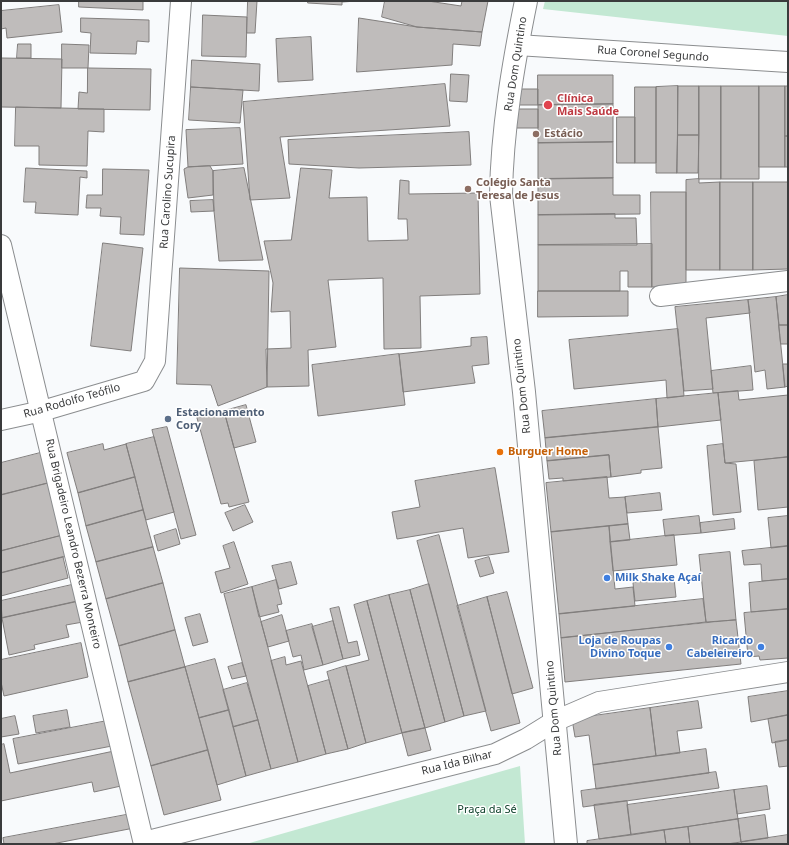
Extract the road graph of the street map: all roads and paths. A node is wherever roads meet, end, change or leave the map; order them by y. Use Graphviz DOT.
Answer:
graph roads {
  1 [pos="181,1"];
  2 [pos="526,1"];
  3 [pos="517,45"];
  4 [pos="788,62"];
  5 [pos="1,245"];
  6 [pos="788,281"];
  7 [pos="660,296"];
  8 [pos="144,381"];
  9 [pos="42,411"];
  10 [pos="1,420"];
  11 [pos="788,672"];
  12 [pos="555,721"];
  13 [pos="144,843"];
  14 [pos="566,844"];
  1 -- 8 [label="street, Rua Carolino Sucupira"];
  2 -- 3 [label="main road, Rua Dom Quintino"];
  3 -- 4 [label="street, Rua Coronel Segundo"];
  3 -- 12 [label="main road, Rua Dom Quintino"];
  5 -- 9 [label="street, Rua Brigadeiro Leandro Bezerra Monteiro"];
  6 -- 7 [label="street"];
  8 -- 9 [label="street, Rua Rodolfo Teófilo"];
  9 -- 10 [label="street, Rua Rodolfo Teófilo"];
  9 -- 13 [label="street, Rua Brigadeiro Leandro Bezerra Monteiro"];
  11 -- 12 [label="street, Rua Ida Bilhar"];
  12 -- 13 [label="street, Rua Ida Bilhar"];
  12 -- 14 [label="main road, Rua Dom Quintino"];
}
